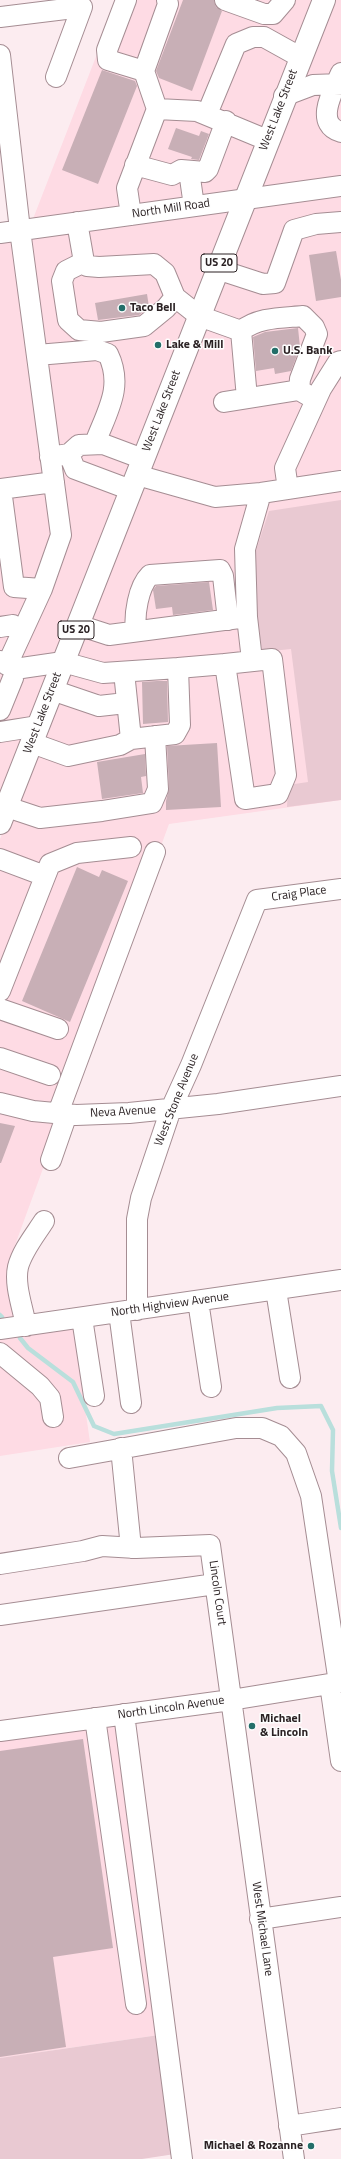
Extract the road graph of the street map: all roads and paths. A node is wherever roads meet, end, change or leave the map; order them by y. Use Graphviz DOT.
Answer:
graph roads {
  1 [pos="126,0"];
  2 [pos="167,0"];
  3 [pos="225,0"];
  4 [pos="285,0"];
  5 [pos="324,0"];
  6 [pos="0,17"];
  7 [pos="0,55"];
  8 [pos="300,57"];
  9 [pos="144,71"];
  10 [pos="56,77"];
  11 [pos="337,81"];
  12 [pos="284,96"];
  13 [pos="157,109"];
  14 [pos="207,114"];
  15 [pos="226,121"];
  16 [pos="341,132"];
  17 [pos="267,140"];
  18 [pos="136,165"];
  19 [pos="189,172"];
  20 [pos="341,186"];
  21 [pos="244,199"];
  22 [pos="194,206"];
  23 [pos="131,215"];
  24 [pos="77,222"];
  25 [pos="341,222"];
  26 [pos="20,230"];
  27 [pos="0,233"];
  28 [pos="84,262"];
  29 [pos="217,270"];
  30 [pos="175,297"];
  31 [pos="199,316"];
  32 [pos="241,331"];
  33 [pos="37,355"];
  34 [pos="341,361"];
  35 [pos="308,395"];
  36 [pos="246,398"];
  37 [pos="224,402"];
  38 [pos="97,444"];
  39 [pos="60,456"];
  40 [pos="137,475"];
  41 [pos="341,481"];
  42 [pos="54,482"];
  43 [pos="1,489"];
  44 [pos="288,489"];
  45 [pos="261,493"];
  46 [pos="7,588"];
  47 [pos="42,589"];
  48 [pos="238,618"];
  49 [pos="78,625"];
  50 [pos="0,627"];
  51 [pos="22,631"];
  52 [pos="136,631"];
  53 [pos="252,660"];
  54 [pos="64,662"];
  55 [pos="225,664"];
  56 [pos="7,665"];
  57 [pos="178,668"];
  58 [pos="124,672"];
  59 [pos="52,690"];
  60 [pos="126,703"];
  61 [pos="0,710"];
  62 [pos="0,732"];
  63 [pos="35,735"];
  64 [pos="155,736"];
  65 [pos="131,739"];
  66 [pos="3,815"];
  67 [pos="131,846"];
  68 [pos="155,852"];
  69 [pos="0,858"];
  70 [pos="45,876"];
  71 [pos="341,889"];
  72 [pos="257,900"];
  73 [pos="0,991"];
  74 [pos="0,1009"];
  75 [pos="58,1029"];
  76 [pos="0,1058"];
  77 [pos="50,1075"];
  78 [pos="341,1086"];
  79 [pos="0,1103"];
  80 [pos="171,1109"];
  81 [pos="63,1114"];
  82 [pos="51,1160"];
  83 [pos="44,1221"];
  84 [pos="341,1280"];
  85 [pos="276,1290"];
  86 [pos="198,1301"];
  87 [pos="128,1311"];
  88 [pos="82,1318"];
  89 [pos="26,1326"];
  90 [pos="0,1330"];
  91 [pos="0,1353"];
  92 [pos="290,1378"];
  93 [pos="211,1387"];
  94 [pos="94,1396"];
  95 [pos="131,1403"];
  96 [pos="53,1417"];
  97 [pos="121,1448"];
  98 [pos="69,1458"];
  99 [pos="131,1548"];
  100 [pos="0,1564"];
  101 [pos="215,1584"];
  102 [pos="0,1615"];
  103 [pos="336,1683"];
  104 [pos="231,1700"];
  105 [pos="124,1714"];
  106 [pos="95,1718"];
  107 [pos="0,1731"];
  108 [pos="341,1761"];
  109 [pos="341,1906"];
  110 [pos="260,1919"];
  111 [pos="136,2004"];
  112 [pos="341,2118"];
  113 [pos="289,2126"];
  114 [pos="182,2159"];
  115 [pos="294,2159"];
  1 -- 9 [label="street"];
  2 -- 9 [label="street"];
  3 -- 4 [label="street"];
  5 -- 8 [label="main road, West Lake Street / US 20"];
  6 -- 10 [label="street"];
  7 -- 26 [label="street"];
  8 -- 12 [label="main road, West Lake Street / US 20"];
  8 -- 14 [label="street"];
  9 -- 13 [label="street"];
  11 -- 12 [label="street"];
  11 -- 16 [label="street"];
  12 -- 17 [label="main road, West Lake Street / US 20"];
  13 -- 14 [label="street"];
  13 -- 18 [label="street"];
  14 -- 15 [label="street"];
  15 -- 17 [label="street"];
  15 -- 19 [label="street"];
  17 -- 21 [label="main road, West Lake Street / US 20"];
  18 -- 19 [label="street"];
  18 -- 23 [label="street"];
  19 -- 22 [label="street"];
  20 -- 21 [label="street, North Mill Road"];
  21 -- 22 [label="street, North Mill Road"];
  21 -- 29 [label="main road, West Lake Street / US 20"];
  22 -- 23 [label="street, North Mill Road"];
  23 -- 24 [label="street, North Mill Road"];
  24 -- 26 [label="street, North Mill Road"];
  24 -- 28 [label="street"];
  25 -- 29 [label="street"];
  26 -- 27 [label="street, North Mill Road"];
  26 -- 33 [label="street"];
  28 -- 30 [label="street"];
  28 -- 30 [label="street"];
  29 -- 31 [label="main road, West Lake Street / US 20"];
  30 -- 31 [label="street"];
  31 -- 32 [label="street"];
  31 -- 40 [label="main road, West Lake Street / US 20"];
  32 -- 35 [label="street"];
  32 -- 36 [label="street"];
  33 -- 38 [label="street"];
  33 -- 39 [label="street"];
  34 -- 35 [label="street"];
  35 -- 36 [label="street"];
  35 -- 44 [label="street"];
  36 -- 37 [label="street"];
  38 -- 39 [label="street"];
  38 -- 40 [label="street"];
  39 -- 40 [label="street"];
  39 -- 42 [label="street"];
  40 -- 45 [label="street"];
  40 -- 49 [label="main road, West Lake Street / US 20"];
  41 -- 44 [label="street"];
  42 -- 43 [label="street"];
  42 -- 47 [label="street"];
  43 -- 46 [label="street"];
  44 -- 45 [label="street"];
  45 -- 48 [label="street"];
  46 -- 47 [label="street"];
  47 -- 51 [label="street"];
  48 -- 52 [label="street"];
  48 -- 52 [label="street"];
  48 -- 53 [label="street"];
  49 -- 52 [label="street"];
  49 -- 54 [label="main road, West Lake Street / US 20"];
  50 -- 51 [label="street"];
  51 -- 56 [label="street"];
  53 -- 55 [label="street"];
  53 -- 55 [label="street"];
  54 -- 56 [label="street"];
  54 -- 58 [label="street"];
  54 -- 59 [label="main road, West Lake Street / US 20"];
  55 -- 57 [label="street"];
  56 -- 61 [label="street"];
  57 -- 58 [label="street"];
  57 -- 64 [label="street"];
  58 -- 60 [label="street"];
  59 -- 60 [label="street"];
  59 -- 63 [label="main road, West Lake Street / US 20"];
  60 -- 65 [label="street"];
  62 -- 63 [label="street"];
  63 -- 65 [label="street"];
  63 -- 66 [label="main road, West Lake Street / US 20"];
  64 -- 65 [label="street"];
  64 -- 66 [label="street"];
  67 -- 70 [label="street"];
  68 -- 81 [label="street"];
  69 -- 70 [label="street"];
  70 -- 73 [label="street"];
  71 -- 72 [label="street, Craig Place"];
  72 -- 80 [label="street, West Stone Avenue"];
  74 -- 75 [label="street"];
  76 -- 77 [label="street"];
  78 -- 80 [label="street, Neva Avenue"];
  79 -- 81 [label="street, Neva Avenue"];
  80 -- 81 [label="street, Neva Avenue"];
  80 -- 87 [label="street, West Stone Avenue"];
  81 -- 82 [label="street"];
  83 -- 89 [label="street"];
  84 -- 85 [label="street, North Highview Avenue"];
  85 -- 86 [label="street, North Highview Avenue"];
  85 -- 92 [label="street"];
  86 -- 87 [label="street, North Highview Avenue"];
  86 -- 93 [label="street"];
  87 -- 88 [label="street, North Highview Avenue"];
  87 -- 95 [label="street, West Stone Avenue"];
  88 -- 89 [label="street, North Highview Avenue"];
  88 -- 94 [label="street"];
  89 -- 90 [label="street, North Highview Avenue"];
  91 -- 96 [label="street"];
  97 -- 98 [label="street"];
  97 -- 99 [label="street"];
  97 -- 103 [label="street"];
  99 -- 100 [label="street, Lincoln Court"];
  99 -- 101 [label="street, Lincoln Court"];
  101 -- 102 [label="street"];
  101 -- 104 [label="street, Lincoln Court"];
  103 -- 104 [label="street, North Lincoln Avenue"];
  103 -- 108 [label="street"];
  104 -- 105 [label="street, North Lincoln Avenue"];
  104 -- 110 [label="street, West Michael Lane"];
  105 -- 106 [label="street, North Lincoln Avenue"];
  105 -- 114 [label="street"];
  106 -- 107 [label="street, North Lincoln Avenue"];
  106 -- 111 [label="street"];
  109 -- 110 [label="street"];
  110 -- 113 [label="street, West Michael Lane"];
  112 -- 113 [label="street"];
  113 -- 115 [label="street, West Michael Lane"];
}
